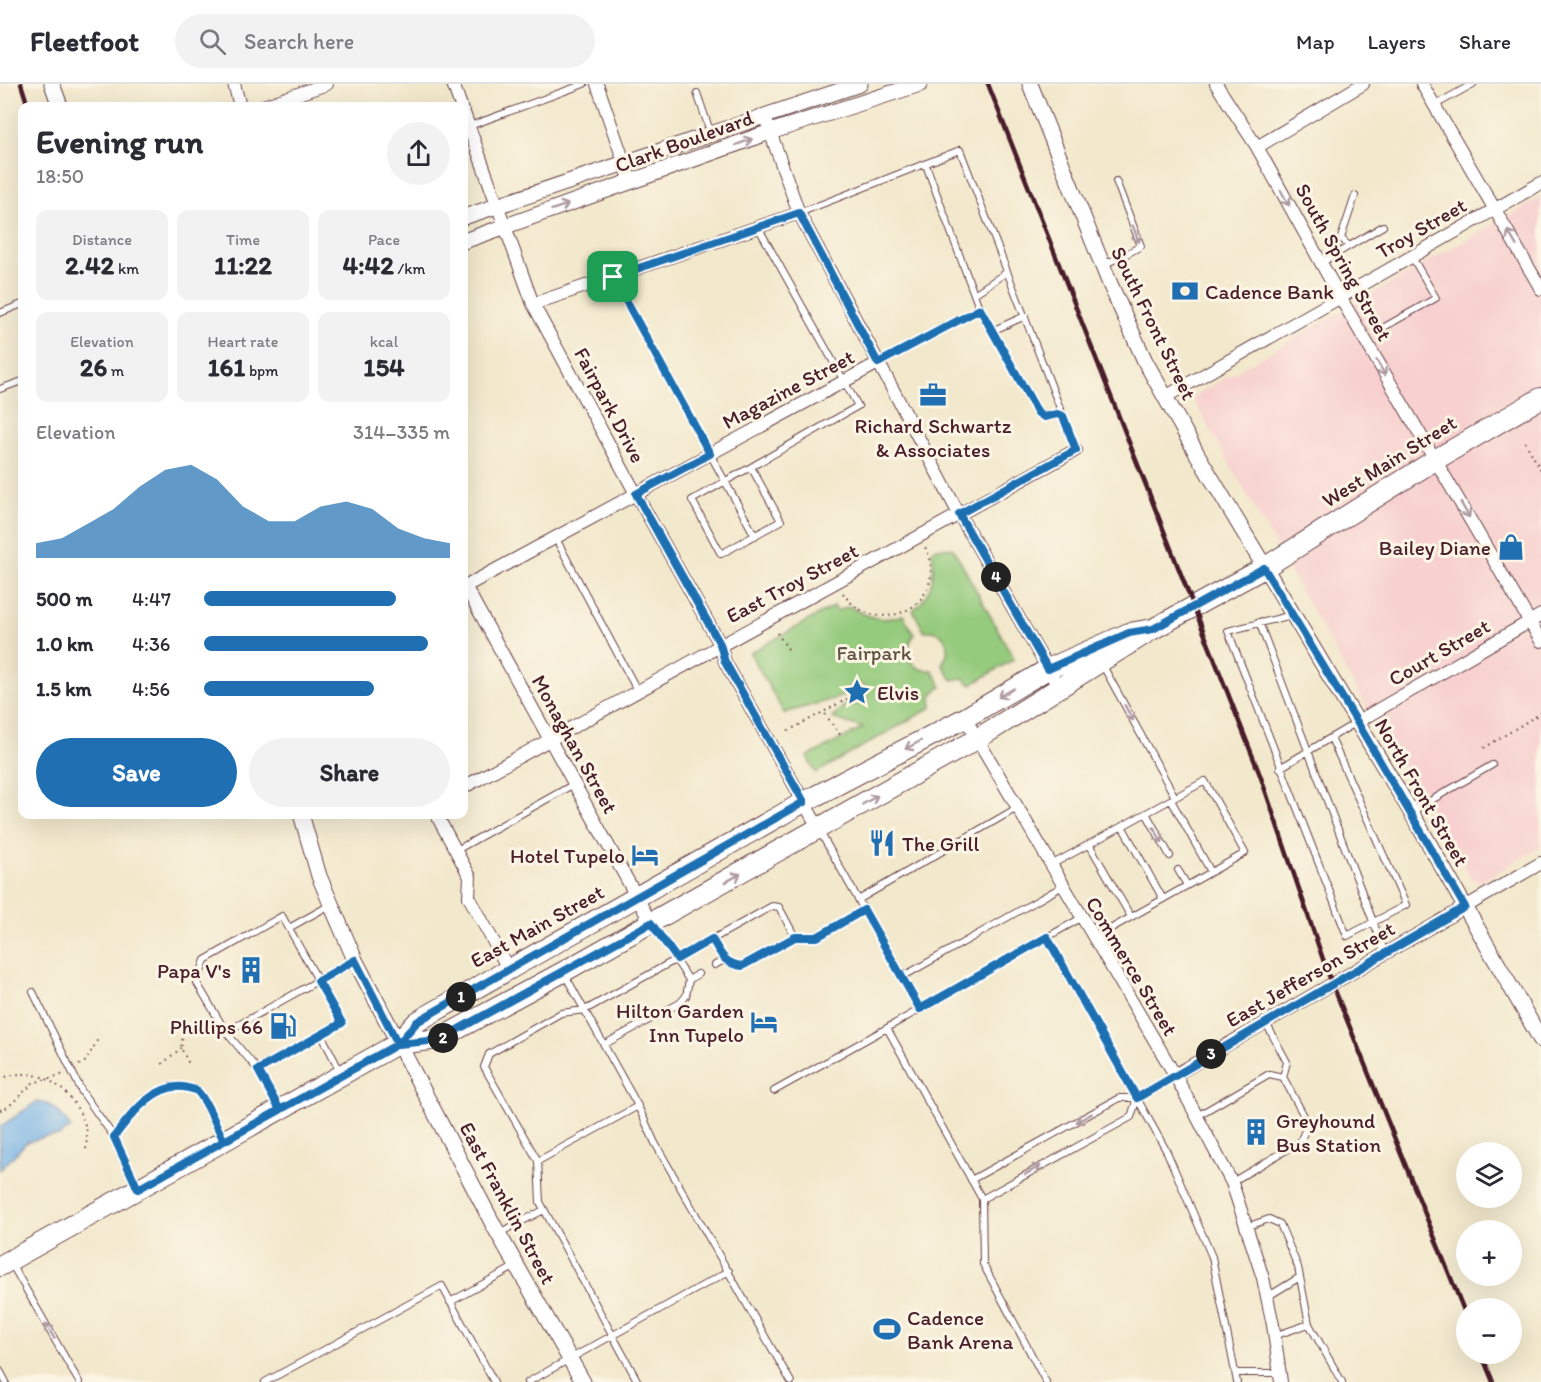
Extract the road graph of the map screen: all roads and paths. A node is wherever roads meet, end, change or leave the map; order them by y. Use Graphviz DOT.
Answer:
graph roads {
  1 [pos="52,84"];
  2 [pos="234,84"];
  3 [pos="327,84"];
  4 [pos="453,84"];
  5 [pos="584,84"];
  6 [pos="597,84"];
  7 [pos="860,84"];
  8 [pos="920,84"];
  9 [pos="1030,84"];
  10 [pos="1216,84"];
  11 [pos="1364,84"];
  12 [pos="1422,84"];
  13 [pos="1473,84"];
  14 [pos="697,93"];
  15 [pos="59,102"];
  16 [pos="239,102"];
  17 [pos="275,102"];
  18 [pos="460,102"];
  19 [pos="1435,106"];
  20 [pos="765,117"];
  21 [pos="468,127"];
  22 [pos="770,132"];
  23 [pos="468,133"];
  24 [pos="711,135"];
  25 [pos="1257,147"];
  26 [pos="625,164"];
  27 [pos="926,165"];
  28 [pos="1116,181"];
  29 [pos="631,182"];
  30 [pos="1541,183"];
  31 [pos="1355,196"];
  32 [pos="498,205"];
  33 [pos="1495,208"];
  34 [pos="799,213"];
  35 [pos="468,216"];
  36 [pos="1383,226"];
  37 [pos="505,227"];
  38 [pos="758,227"];
  39 [pos="468,239"];
  40 [pos="1349,246"];
  41 [pos="1412,256"];
  42 [pos="1321,263"];
  43 [pos="1102,265"];
  44 [pos="1007,272"];
  45 [pos="613,277"];
  46 [pos="1541,289"];
  47 [pos="974,294"];
  48 [pos="1340,297"];
  49 [pos="533,304"];
  50 [pos="18,306"];
  51 [pos="980,309"];
  52 [pos="0,313"];
  53 [pos="1024,316"];
  54 [pos="1386,326"];
  55 [pos="992,331"];
  56 [pos="878,363"];
  57 [pos="845,381"];
  58 [pos="18,382"];
  59 [pos="0,389"];
  60 [pos="1165,397"];
  61 [pos="1541,398"];
  62 [pos="1063,416"];
  63 [pos="1525,442"];
  64 [pos="1076,450"];
  65 [pos="710,454"];
  66 [pos="1435,460"];
  67 [pos="751,467"];
  68 [pos="1541,470"];
  69 [pos="725,481"];
  70 [pos="636,494"];
  71 [pos="959,514"];
  72 [pos="755,536"];
  73 [pos="555,537"];
  74 [pos="925,547"];
  75 [pos="1264,568"];
  76 [pos="468,584"];
  77 [pos="843,592"];
  78 [pos="468,593"];
  79 [pos="1292,615"];
  80 [pos="1535,618"];
  81 [pos="1259,622"];
  82 [pos="1153,629"];
  83 [pos="777,633"];
  84 [pos="1541,641"];
  85 [pos="720,644"];
  86 [pos="790,652"];
  87 [pos="1101,662"];
  88 [pos="1048,669"];
  89 [pos="1059,688"];
  90 [pos="637,690"];
  91 [pos="849,698"];
  92 [pos="824,713"];
  93 [pos="1541,713"];
  94 [pos="965,718"];
  95 [pos="1357,722"];
  96 [pos="788,731"];
  97 [pos="841,736"];
  98 [pos="1331,738"];
  99 [pos="549,739"];
  100 [pos="977,739"];
  101 [pos="1484,748"];
  102 [pos="1308,751"];
  103 [pos="1492,765"];
  104 [pos="1280,768"];
  105 [pos="574,783"];
  106 [pos="468,785"];
  107 [pos="1173,799"];
  108 [pos="804,802"];
  109 [pos="1017,808"];
  110 [pos="1146,813"];
  111 [pos="1411,813"];
  112 [pos="302,819"];
  113 [pos="439,819"];
  114 [pos="1122,826"];
  115 [pos="819,829"];
  116 [pos="1089,844"];
  117 [pos="455,851"];
  118 [pos="1170,856"];
  119 [pos="1541,863"];
  120 [pos="1051,865"];
  121 [pos="1178,870"];
  122 [pos="1211,872"];
  123 [pos="1187,885"];
  124 [pos="1063,886"];
  125 [pos="637,897"];
  126 [pos="1164,899"];
  127 [pos="858,900"];
  128 [pos="330,905"];
  129 [pos="1465,907"];
  130 [pos="864,910"];
  131 [pos="1131,917"];
  132 [pos="1081,918"];
  133 [pos="1373,922"];
  134 [pos="651,923"];
  135 [pos="289,928"];
  136 [pos="795,937"];
  137 [pos="1047,937"];
  138 [pos="1093,938"];
  139 [pos="712,939"];
  140 [pos="1385,953"];
  141 [pos="677,959"];
  142 [pos="355,960"];
  143 [pos="724,960"];
  144 [pos="715,965"];
  145 [pos="509,970"];
  146 [pos="563,972"];
  147 [pos="699,974"];
  148 [pos="902,977"];
  149 [pos="689,980"];
  150 [pos="318,981"];
  151 [pos="33,992"];
  152 [pos="920,1009"];
  153 [pos="585,1010"];
  154 [pos="185,1021"];
  155 [pos="1266,1023"];
  156 [pos="887,1028"];
  157 [pos="226,1032"];
  158 [pos="321,1034"];
  159 [pos="99,1037"];
  160 [pos="1541,1040"];
  161 [pos="398,1044"];
  162 [pos="605,1044"];
  163 [pos="181,1048"];
  164 [pos="162,1064"];
  165 [pos="189,1064"];
  166 [pos="72,1070"];
  167 [pos="258,1070"];
  168 [pos="342,1075"];
  169 [pos="1175,1075"];
  170 [pos="1283,1077"];
  171 [pos="0,1079"];
  172 [pos="48,1080"];
  173 [pos="774,1091"];
  174 [pos="1137,1098"];
  175 [pos="638,1106"];
  176 [pos="0,1110"];
  177 [pos="280,1110"];
  178 [pos="1197,1116"];
  179 [pos="114,1137"];
  180 [pos="224,1141"];
  181 [pos="86,1151"];
  182 [pos="538,1161"];
  183 [pos="971,1180"];
  184 [pos="1232,1183"];
  185 [pos="138,1189"];
  186 [pos="981,1198"];
  187 [pos="544,1210"];
  188 [pos="1246,1227"];
  189 [pos="499,1234"];
  190 [pos="5,1264"];
  191 [pos="517,1266"];
  192 [pos="729,1271"];
  193 [pos="1300,1277"];
  194 [pos="1267,1298"];
  195 [pos="450,1302"];
  196 [pos="1309,1324"];
  197 [pos="612,1335"];
  198 [pos="1274,1336"];
  199 [pos="570,1358"];
  200 [pos="0,1371"];
  201 [pos="1236,1373"];
  202 [pos="1280,1378"];
  203 [pos="6,1382"];
  204 [pos="79,1382"];
  205 [pos="265,1382"];
  206 [pos="494,1382"];
  207 [pos="528,1382"];
  208 [pos="583,1382"];
  209 [pos="638,1382"];
  210 [pos="790,1382"];
  211 [pos="1046,1382"];
  212 [pos="1237,1382"];
  213 [pos="1342,1382"];
  1 -- 15 [label="street"];
  2 -- 16 [label="street"];
  3 -- 17 [label="street"];
  4 -- 18 [label="street"];
  5 -- 21 [label="lane"];
  6 -- 26 [label="street"];
  7 -- 20 [label="street, Clark Boulevard"];
  8 -- 22 [label="street, Clark Boulevard"];
  9 -- 43 [label="street, South Front Street"];
  10 -- 25 [label="street, South Spring Street"];
  11 -- 25 [label="street"];
  12 -- 19 [label="street"];
  13 -- 19 [label="lane"];
  14 -- 24 [label="lane"];
  19 -- 33 [label="street"];
  20 -- 22 [label="street"];
  20 -- 24 [label="street, Clark Boulevard"];
  29 -- 22 [label="street, Clark Boulevard, one-way"];
  22 -- 34 [label="street"];
  23 -- 32 [label="street, Fairpark Drive"];
  24 -- 26 [label="street, Clark Boulevard"];
  25 -- 42 [label="street, South Spring Street, one-way"];
  26 -- 29 [label="street"];
  26 -- 32 [label="street, Clark Boulevard"];
  27 -- 34 [label="lane"];
  27 -- 44 [label="lane"];
  27 -- 47 [label="lane"];
  28 -- 43 [label="lane, one-way"];
  37 -- 29 [label="street, Clark Boulevard, one-way"];
  30 -- 33 [label="street, Troy Street"];
  31 -- 40 [label="lane"];
  32 -- 35 [label="street, Clark Boulevard"];
  32 -- 37 [label="street, Fairpark Drive"];
  33 -- 41 [label="street, Troy Street"];
  46 -- 33 [label="street, one-way"];
  34 -- 38 [label="street"];
  34 -- 56 [label="street"];
  36 -- 40 [label="lane"];
  37 -- 39 [label="street, Clark Boulevard"];
  37 -- 49 [label="street, Fairpark Drive"];
  38 -- 45 [label="street"];
  38 -- 57 [label="lane"];
  40 -- 42 [label="lane"];
  41 -- 48 [label="street, Troy Street"];
  41 -- 54 [label="lane"];
  42 -- 48 [label="street, South Spring Street"];
  43 -- 60 [label="street, South Front Street"];
  44 -- 47 [label="lane"];
  44 -- 53 [label="lane"];
  45 -- 49 [label="street"];
  45 -- 65 [label="lane"];
  47 -- 51 [label="lane"];
  48 -- 60 [label="street, Troy Street"];
  48 -- 66 [label="street, South Spring Street, one-way"];
  49 -- 70 [label="street, Fairpark Drive"];
  50 -- 52 [label="lane"];
  51 -- 55 [label="lane"];
  51 -- 56 [label="lane"];
  53 -- 55 [label="lane"];
  53 -- 62 [label="lane"];
  55 -- 62 [label="lane"];
  56 -- 57 [label="street, Magazine Street"];
  56 -- 71 [label="street"];
  57 -- 65 [label="street, Magazine Street"];
  57 -- 67 [label="lane"];
  58 -- 59 [label="lane"];
  60 -- 75 [label="street, South Front Street"];
  61 -- 66 [label="main road, West Main Street"];
  62 -- 64 [label="lane"];
  63 -- 68 [label="path"];
  64 -- 71 [label="street, East Troy Street"];
  65 -- 69 [label="lane"];
  65 -- 70 [label="street, Magazine Street"];
  66 -- 75 [label="main road, West Main Street"];
  66 -- 80 [label="street, South Spring Street, one-way"];
  67 -- 69 [label="lane"];
  67 -- 72 [label="lane"];
  69 -- 72 [label="lane"];
  69 -- 72 [label="lane"];
  70 -- 73 [label="street, Magazine Street"];
  70 -- 85 [label="street, Fairpark Drive"];
  71 -- 85 [label="street, East Troy Street"];
  71 -- 88 [label="street"];
  73 -- 76 [label="street, Magazine Street"];
  73 -- 90 [label="lane"];
  74 -- 77 [label="path"];
  75 -- 79 [label="street, North Front Street"];
  75 -- 82 [label="main road, East Main Street"];
  78 -- 99 [label="street, Monaghan Street"];
  79 -- 81 [label="lane"];
  79 -- 95 [label="street, North Front Street"];
  80 -- 84 [label="street, South Spring Street"];
  80 -- 95 [label="street, Court Street"];
  81 -- 102 [label="lane"];
  81 -- 104 [label="lane"];
  82 -- 87 [label="main road, East Main Street"];
  82 -- 88 [label="main road, East Main Street"];
  83 -- 86 [label="path"];
  85 -- 90 [label="street, East Troy Street"];
  85 -- 108 [label="street, Fairpark Drive"];
  87 -- 89 [label="main road, East Main Street"];
  87 -- 107 [label="lane, one-way"];
  88 -- 89 [label="street"];
  88 -- 94 [label="main road, East Main Street, one-way"];
  89 -- 100 [label="main road, East Main Street"];
  90 -- 99 [label="street, East Troy Street"];
  91 -- 92 [label="path"];
  92 -- 96 [label="path"];
  92 -- 97 [label="path"];
  93 -- 101 [label="path"];
  94 -- 100 [label="street, Commerce Street"];
  94 -- 108 [label="main road, East Main Street, one-way"];
  95 -- 98 [label="lane"];
  95 -- 111 [label="street, North Front Street"];
  98 -- 102 [label="lane"];
  98 -- 133 [label="lane"];
  99 -- 105 [label="street, Monaghan Street"];
  99 -- 106 [label="street, East Troy Street"];
  100 -- 109 [label="street, Commerce Street"];
  115 -- 100 [label="main road, East Main Street, one-way"];
  102 -- 104 [label="lane"];
  102 -- 133 [label="lane"];
  103 -- 111 [label="lane"];
  104 -- 133 [label="lane"];
  105 -- 117 [label="lane"];
  105 -- 125 [label="street, Monaghan Street"];
  107 -- 110 [label="lane"];
  107 -- 122 [label="lane"];
  107 -- 122 [label="lane"];
  108 -- 115 [label="street, Fairpark Drive"];
  108 -- 125 [label="main road, East Main Street"];
  109 -- 120 [label="street, Commerce Street"];
  109 -- 127 [label="lane"];
  110 -- 114 [label="lane"];
  110 -- 118 [label="lane, one-way"];
  111 -- 129 [label="street, North Front Street"];
  112 -- 128 [label="street, East Franklin Street"];
  113 -- 117 [label="street"];
  114 -- 116 [label="lane"];
  114 -- 126 [label="lane"];
  115 -- 127 [label="lane"];
  134 -- 115 [label="main road, East Main Street, one-way"];
  116 -- 120 [label="lane"];
  116 -- 131 [label="lane"];
  117 -- 145 [label="street"];
  119 -- 129 [label="street, East Jefferson Street"];
  120 -- 124 [label="street, Commerce Street"];
  121 -- 123 [label="lane"];
  122 -- 123 [label="lane"];
  123 -- 126 [label="lane"];
  124 -- 132 [label="street, Commerce Street"];
  124 -- 148 [label="lane"];
  125 -- 134 [label="street, Monaghan Street"];
  125 -- 145 [label="main road, East Main Street"];
  126 -- 131 [label="lane"];
  127 -- 130 [label="lane"];
  128 -- 135 [label="lane"];
  128 -- 142 [label="street, East Franklin Street"];
  129 -- 140 [label="street, East Jefferson Street"];
  129 -- 160 [label="street, North Front Street"];
  130 -- 136 [label="lane"];
  130 -- 148 [label="lane"];
  131 -- 138 [label="lane"];
  132 -- 137 [label="lane"];
  132 -- 138 [label="street, Commerce Street"];
  133 -- 140 [label="lane"];
  134 -- 141 [label="lane"];
  134 -- 146 [label="main road, East Main Street"];
  135 -- 150 [label="lane"];
  135 -- 157 [label="lane"];
  136 -- 139 [label="lane"];
  136 -- 143 [label="lane"];
  137 -- 152 [label="lane"];
  137 -- 174 [label="lane"];
  138 -- 169 [label="street, Commerce Street"];
  139 -- 141 [label="lane"];
  139 -- 143 [label="lane"];
  140 -- 155 [label="street, East Jefferson Street"];
  141 -- 149 [label="lane"];
  141 -- 153 [label="lane"];
  142 -- 150 [label="lane"];
  142 -- 161 [label="street, East Franklin Street"];
  143 -- 144 [label="lane"];
  145 -- 161 [label="main road, East Main Street"];
  146 -- 153 [label="lane"];
  146 -- 161 [label="main road, East Main Street"];
  147 -- 149 [label="lane"];
  148 -- 152 [label="lane"];
  149 -- 162 [label="lane"];
  150 -- 157 [label="lane"];
  150 -- 158 [label="lane"];
  151 -- 166 [label="lane"];
  152 -- 156 [label="lane"];
  153 -- 162 [label="lane"];
  153 -- 182 [label="lane"];
  154 -- 163 [label="path"];
  155 -- 169 [label="street, East Jefferson Street"];
  155 -- 170 [label="lane"];
  156 -- 173 [label="lane"];
  156 -- 183 [label="lane"];
  157 -- 167 [label="lane"];
  158 -- 167 [label="lane"];
  158 -- 168 [label="lane"];
  159 -- 166 [label="path"];
  161 -- 168 [label="main road, East Main Street"];
  161 -- 189 [label="street, East Franklin Street"];
  162 -- 175 [label="lane"];
  163 -- 164 [label="path"];
  163 -- 165 [label="path"];
  166 -- 172 [label="path"];
  166 -- 179 [label="lane"];
  167 -- 177 [label="lane"];
  168 -- 177 [label="main road, East Main Street"];
  169 -- 174 [label="lane"];
  169 -- 178 [label="street, Commerce Street"];
  170 -- 178 [label="lane"];
  170 -- 184 [label="lane"];
  171 -- 172 [label="path"];
  172 -- 176 [label="path"];
  172 -- 181 [label="path"];
  174 -- 183 [label="lane, one-way"];
  186 -- 174 [label="lane, one-way"];
  174 -- 201 [label="lane"];
  175 -- 182 [label="lane"];
  175 -- 192 [label="lane"];
  177 -- 180 [label="main road, East Main Street"];
  178 -- 184 [label="street, Commerce Street"];
  179 -- 180 [label="lane"];
  179 -- 185 [label="lane"];
  180 -- 185 [label="main road, East Main Street"];
  182 -- 187 [label="lane"];
  183 -- 186 [label="lane"];
  184 -- 188 [label="street, Commerce Street"];
  185 -- 190 [label="main road, East Main Street"];
  186 -- 211 [label="lane"];
  187 -- 189 [label="lane"];
  187 -- 197 [label="lane"];
  188 -- 193 [label="lane"];
  188 -- 194 [label="street, Commerce Street"];
  189 -- 191 [label="street, East Franklin Street"];
  204 -- 190 [label="lane, one-way"];
  191 -- 195 [label="lane"];
  191 -- 199 [label="street, East Franklin Street"];
  192 -- 197 [label="lane"];
  192 -- 210 [label="lane"];
  193 -- 194 [label="lane"];
  193 -- 196 [label="lane"];
  194 -- 198 [label="street, Commerce Street"];
  195 -- 205 [label="lane"];
  195 -- 206 [label="lane"];
  196 -- 198 [label="lane"];
  196 -- 213 [label="lane"];
  197 -- 199 [label="lane"];
  197 -- 209 [label="lane"];
  198 -- 202 [label="street, Commerce Street"];
  199 -- 207 [label="lane"];
  199 -- 208 [label="street, East Franklin Street"];
  200 -- 203 [label="lane"];
  201 -- 202 [label="lane"];
  201 -- 212 [label="lane"];
}
